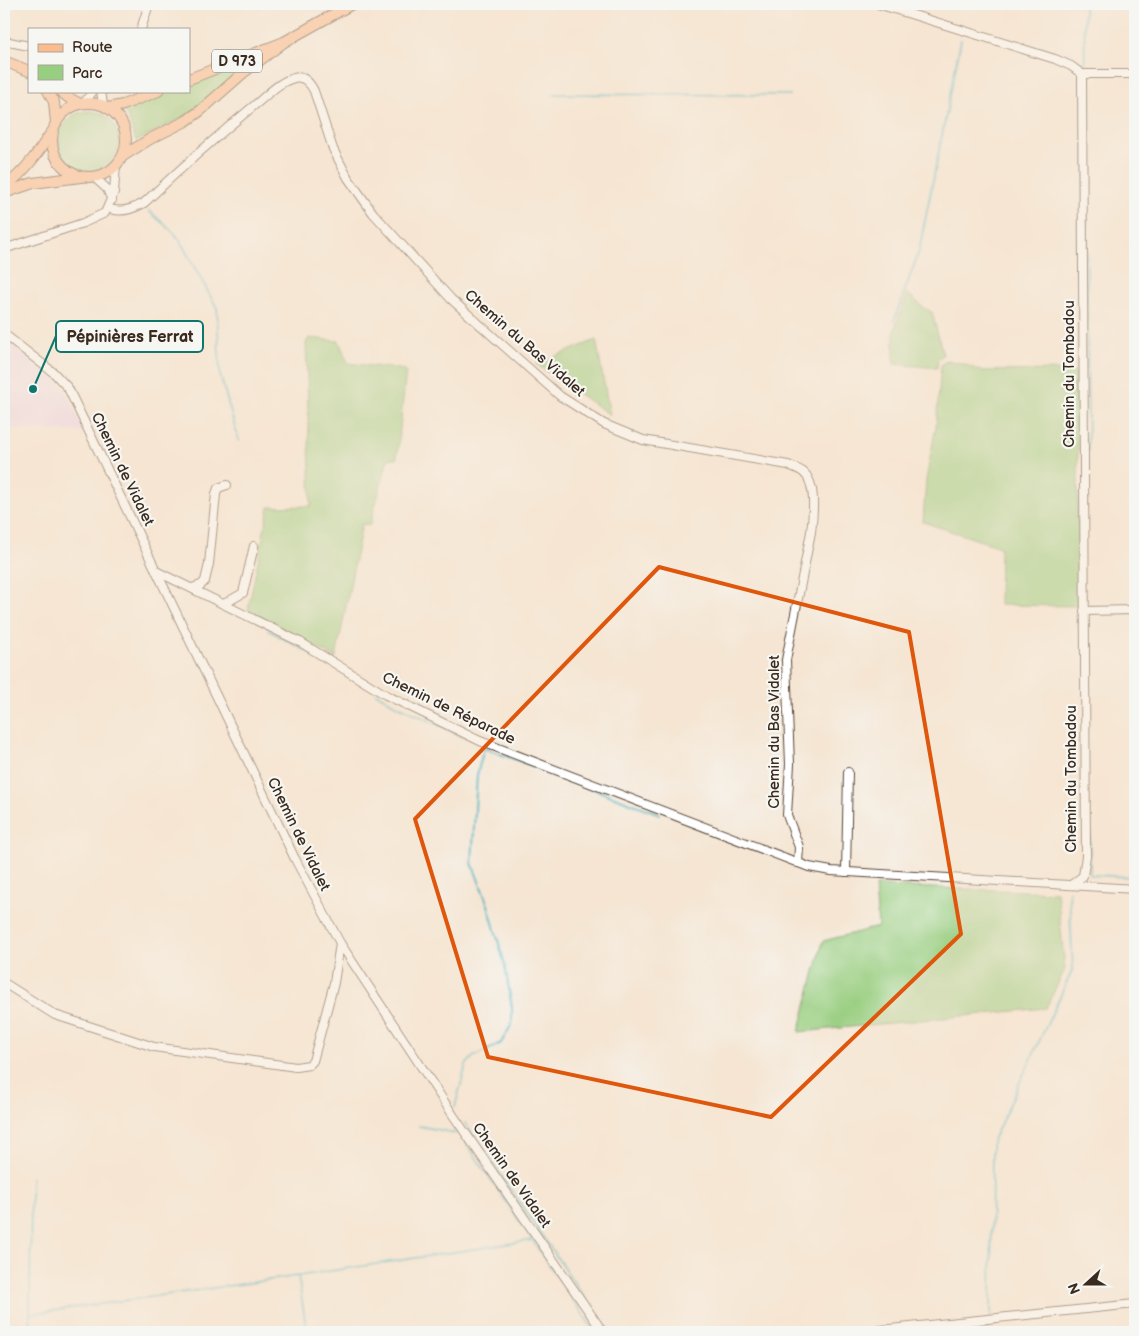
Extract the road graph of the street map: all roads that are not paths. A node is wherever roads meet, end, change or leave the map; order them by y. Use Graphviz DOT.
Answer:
graph roads {
  1 [pos="149,4"];
  2 [pos="352,4"];
  3 [pos="878,4"];
  4 [pos="141,28"];
  5 [pos="4,42"];
  6 [pos="284,42"];
  7 [pos="28,46"];
  8 [pos="4,61"];
  9 [pos="28,71"];
  10 [pos="1082,74"];
  11 [pos="1135,74"];
  12 [pos="190,79"];
  13 [pos="49,92"];
  14 [pos="61,92"];
  15 [pos="92,92"];
  16 [pos="101,92"];
  17 [pos="156,92"];
  18 [pos="82,103"];
  19 [pos="105,106"];
  20 [pos="54,126"];
  21 [pos="123,156"];
  22 [pos="116,165"];
  23 [pos="88,177"];
  24 [pos="4,187"];
  25 [pos="4,193"];
  26 [pos="112,200"];
  27 [pos="108,208"];
  28 [pos="4,249"];
  29 [pos="4,334"];
  30 [pos="227,485"];
  31 [pos="254,546"];
  32 [pos="156,571"];
  33 [pos="192,588"];
  34 [pos="224,604"];
  35 [pos="1084,610"];
  36 [pos="1135,610"];
  37 [pos="848,772"];
  38 [pos="798,863"];
  39 [pos="846,872"];
  40 [pos="1072,885"];
  41 [pos="1135,889"];
  42 [pos="340,943"];
  43 [pos="4,983"];
  44 [pos="1135,1304"];
  45 [pos="603,1332"];
  46 [pos="861,1332"];
  1 -- 4 [label="street"];
  2 -- 6 [label="main road, D 973"];
  3 -- 10 [label="street"];
  5 -- 7 [label="street"];
  6 -- 12 [label="main road, D 973"];
  6 -- 21 [label="main road, D 973"];
  8 -- 9 [label="main road"];
  10 -- 11 [label="street"];
  10 -- 35 [label="street, Chemin du Tombadou"];
  13 -- 20 [label="main road"];
  14 -- 18 [label="main road"];
  15 -- 18 [label="street"];
  16 -- 19 [label="street"];
  17 -- 19 [label="main road"];
  18 -- 19 [label="main road"];
  18 -- 20 [label="main road"];
  19 -- 21 [label="main road"];
  20 -- 23 [label="main road"];
  20 -- 24 [label="main road"];
  21 -- 22 [label="main road"];
  22 -- 23 [label="main road"];
  22 -- 26 [label="street"];
  23 -- 25 [label="main road"];
  23 -- 26 [label="street"];
  26 -- 27 [label="street"];
  27 -- 28 [label="street"];
  27 -- 38 [label="street, Chemin du Bas Vidalet"];
  29 -- 32 [label="street, Chemin de Vidalet"];
  30 -- 33 [label="street"];
  31 -- 34 [label="street"];
  32 -- 33 [label="street, Chemin de Réparade"];
  32 -- 42 [label="street, Chemin de Vidalet"];
  33 -- 34 [label="street, Chemin de Réparade"];
  34 -- 38 [label="street, Chemin de Réparade"];
  35 -- 36 [label="street"];
  35 -- 40 [label="street, Chemin du Tombadou"];
  37 -- 39 [label="street"];
  38 -- 39 [label="street, Chemin de Réparade"];
  39 -- 40 [label="street, Chemin de Réparade"];
  40 -- 41 [label="street, Chemin de Réparade"];
  42 -- 43 [label="street"];
  42 -- 45 [label="street, Chemin de Vidalet"];
  44 -- 46 [label="street"];
}
